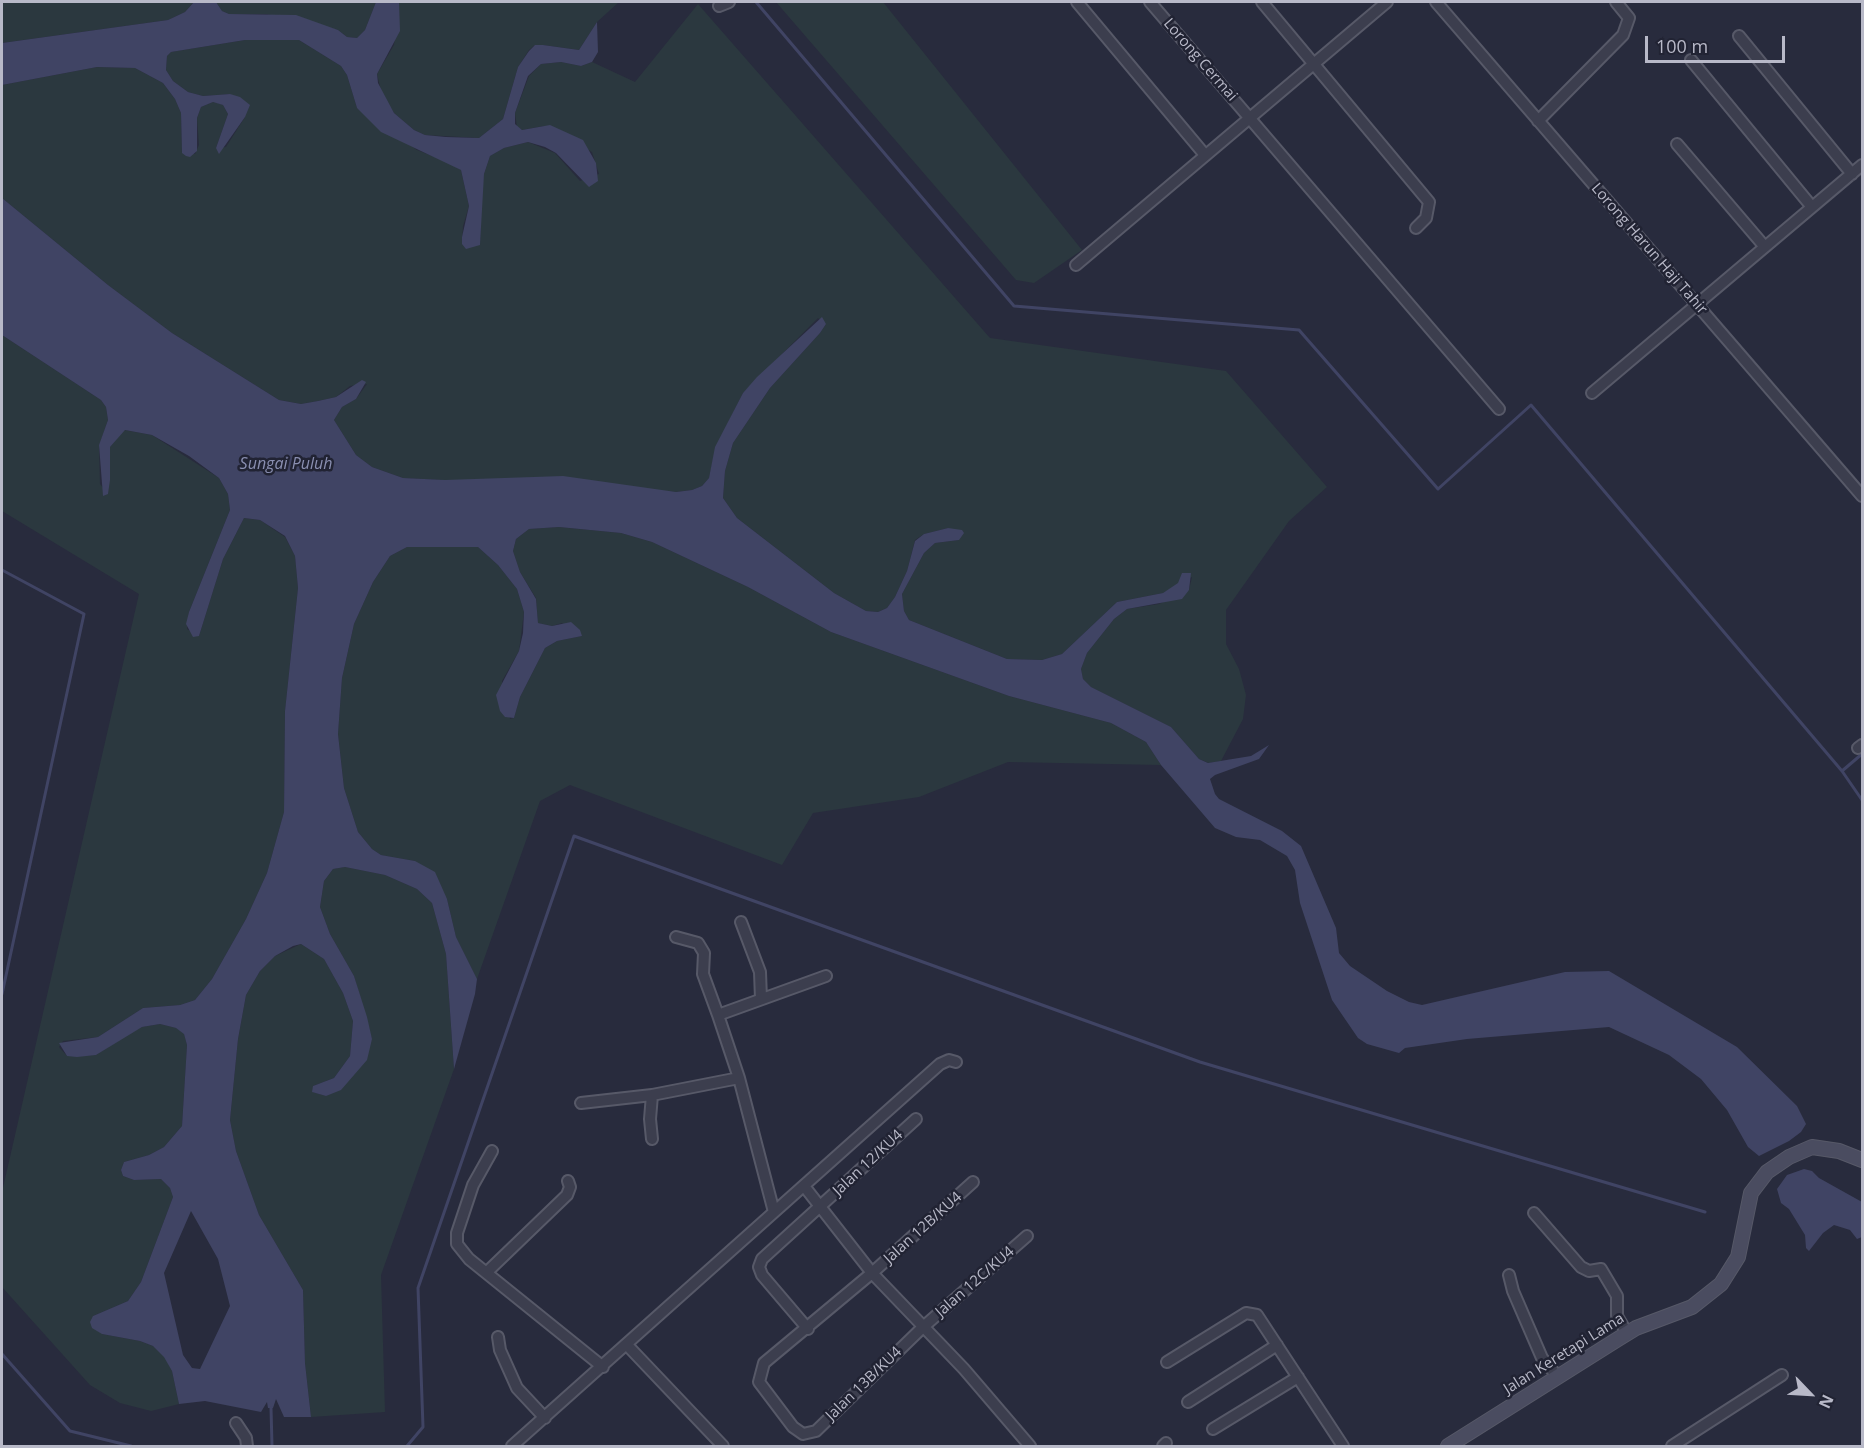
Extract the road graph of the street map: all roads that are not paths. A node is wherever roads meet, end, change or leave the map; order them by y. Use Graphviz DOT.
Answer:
graph roads {
  1 [pos="1077,2"];
  2 [pos="1150,2"];
  3 [pos="1262,2"];
  4 [pos="1387,2"];
  5 [pos="1436,2"];
  6 [pos="1616,2"];
  7 [pos="1739,36"];
  8 [pos="1690,60"];
  9 [pos="1314,63"];
  10 [pos="1250,118"];
  11 [pos="1538,121"];
  12 [pos="1677,144"];
  13 [pos="1205,155"];
  14 [pos="1863,165"];
  15 [pos="1852,174"];
  16 [pos="1812,207"];
  17 [pos="1416,228"];
  18 [pos="1765,247"];
  19 [pos="1076,265"];
  20 [pos="1698,306"];
  21 [pos="1592,393"];
  22 [pos="1499,409"];
  23 [pos="1863,496"];
  24 [pos="741,922"];
  25 [pos="676,937"];
  26 [pos="826,976"];
  27 [pos="761,999"];
  28 [pos="718,1015"];
  29 [pos="956,1062"];
  30 [pos="739,1078"];
  31 [pos="652,1095"];
  32 [pos="581,1103"];
  33 [pos="916,1119"];
  34 [pos="652,1138"];
  35 [pos="492,1151"];
  36 [pos="1863,1160"];
  37 [pos="568,1180"];
  38 [pos="973,1182"];
  39 [pos="804,1186"];
  40 [pos="820,1208"];
  41 [pos="774,1212"];
  42 [pos="1534,1213"];
  43 [pos="1027,1236"];
  44 [pos="487,1272"];
  45 [pos="872,1273"];
  46 [pos="1509,1275"];
  47 [pos="922,1328"];
  48 [pos="808,1329"];
  49 [pos="1627,1334"];
  50 [pos="498,1337"];
  51 [pos="627,1345"];
  52 [pos="1277,1346"];
  53 [pos="1167,1362"];
  54 [pos="603,1367"];
  55 [pos="1782,1375"];
  56 [pos="1298,1377"];
  57 [pos="1558,1377"];
  58 [pos="1188,1402"];
  59 [pos="545,1418"];
  60 [pos="236,1423"];
  61 [pos="1213,1429"];
  62 [pos="803,1434"];
  63 [pos="1338,1445"];
  64 [pos="247,1446"];
  65 [pos="512,1446"];
  66 [pos="723,1446"];
  67 [pos="1030,1446"];
  68 [pos="1448,1446"];
  69 [pos="1672,1446"];
  1 -- 13 [label="street"];
  2 -- 10 [label="street, Lorong Cermai"];
  3 -- 9 [label="street"];
  4 -- 9 [label="street"];
  5 -- 11 [label="street, Lorong Harun Haji Tahir"];
  6 -- 11 [label="street"];
  7 -- 15 [label="street"];
  8 -- 16 [label="street"];
  9 -- 10 [label="street"];
  9 -- 17 [label="street"];
  10 -- 13 [label="street"];
  10 -- 22 [label="street, Lorong Cermai"];
  11 -- 20 [label="street, Lorong Harun Haji Tahir"];
  12 -- 18 [label="street"];
  13 -- 19 [label="street"];
  14 -- 15 [label="street"];
  15 -- 16 [label="street"];
  16 -- 18 [label="street"];
  18 -- 20 [label="street"];
  20 -- 21 [label="street"];
  20 -- 23 [label="street, Lorong Harun Haji Tahir"];
  24 -- 27 [label="street"];
  25 -- 28 [label="street"];
  26 -- 27 [label="street"];
  27 -- 28 [label="street"];
  28 -- 30 [label="street"];
  29 -- 39 [label="street"];
  30 -- 31 [label="street"];
  30 -- 41 [label="street"];
  31 -- 32 [label="street"];
  31 -- 34 [label="street"];
  33 -- 40 [label="street, Jalan 12/KU4"];
  35 -- 44 [label="street"];
  36 -- 49 [label="street, Jalan Keretapi Lama"];
  37 -- 44 [label="street"];
  38 -- 45 [label="street, Jalan 12B/KU4"];
  39 -- 40 [label="street"];
  39 -- 41 [label="street"];
  40 -- 45 [label="street"];
  40 -- 48 [label="street, Jalan 12/KU4"];
  41 -- 51 [label="street"];
  42 -- 49 [label="street"];
  43 -- 47 [label="street, Jalan 12C/KU4"];
  44 -- 54 [label="street"];
  45 -- 47 [label="street"];
  45 -- 48 [label="street, Jalan 12B/KU4"];
  46 -- 57 [label="street"];
  47 -- 62 [label="street, Jalan 13B/KU4"];
  47 -- 67 [label="street"];
  48 -- 62 [label="street, Jalan 12B/KU4"];
  49 -- 57 [label="street, Jalan Keretapi Lama"];
  50 -- 59 [label="street"];
  51 -- 54 [label="street"];
  51 -- 66 [label="street"];
  52 -- 53 [label="street"];
  52 -- 56 [label="street"];
  52 -- 58 [label="street"];
  54 -- 59 [label="street"];
  55 -- 69 [label="street"];
  56 -- 61 [label="street"];
  56 -- 63 [label="street"];
  57 -- 68 [label="street, Jalan Keretapi Lama"];
  59 -- 65 [label="street"];
  60 -- 64 [label="street"];
}
